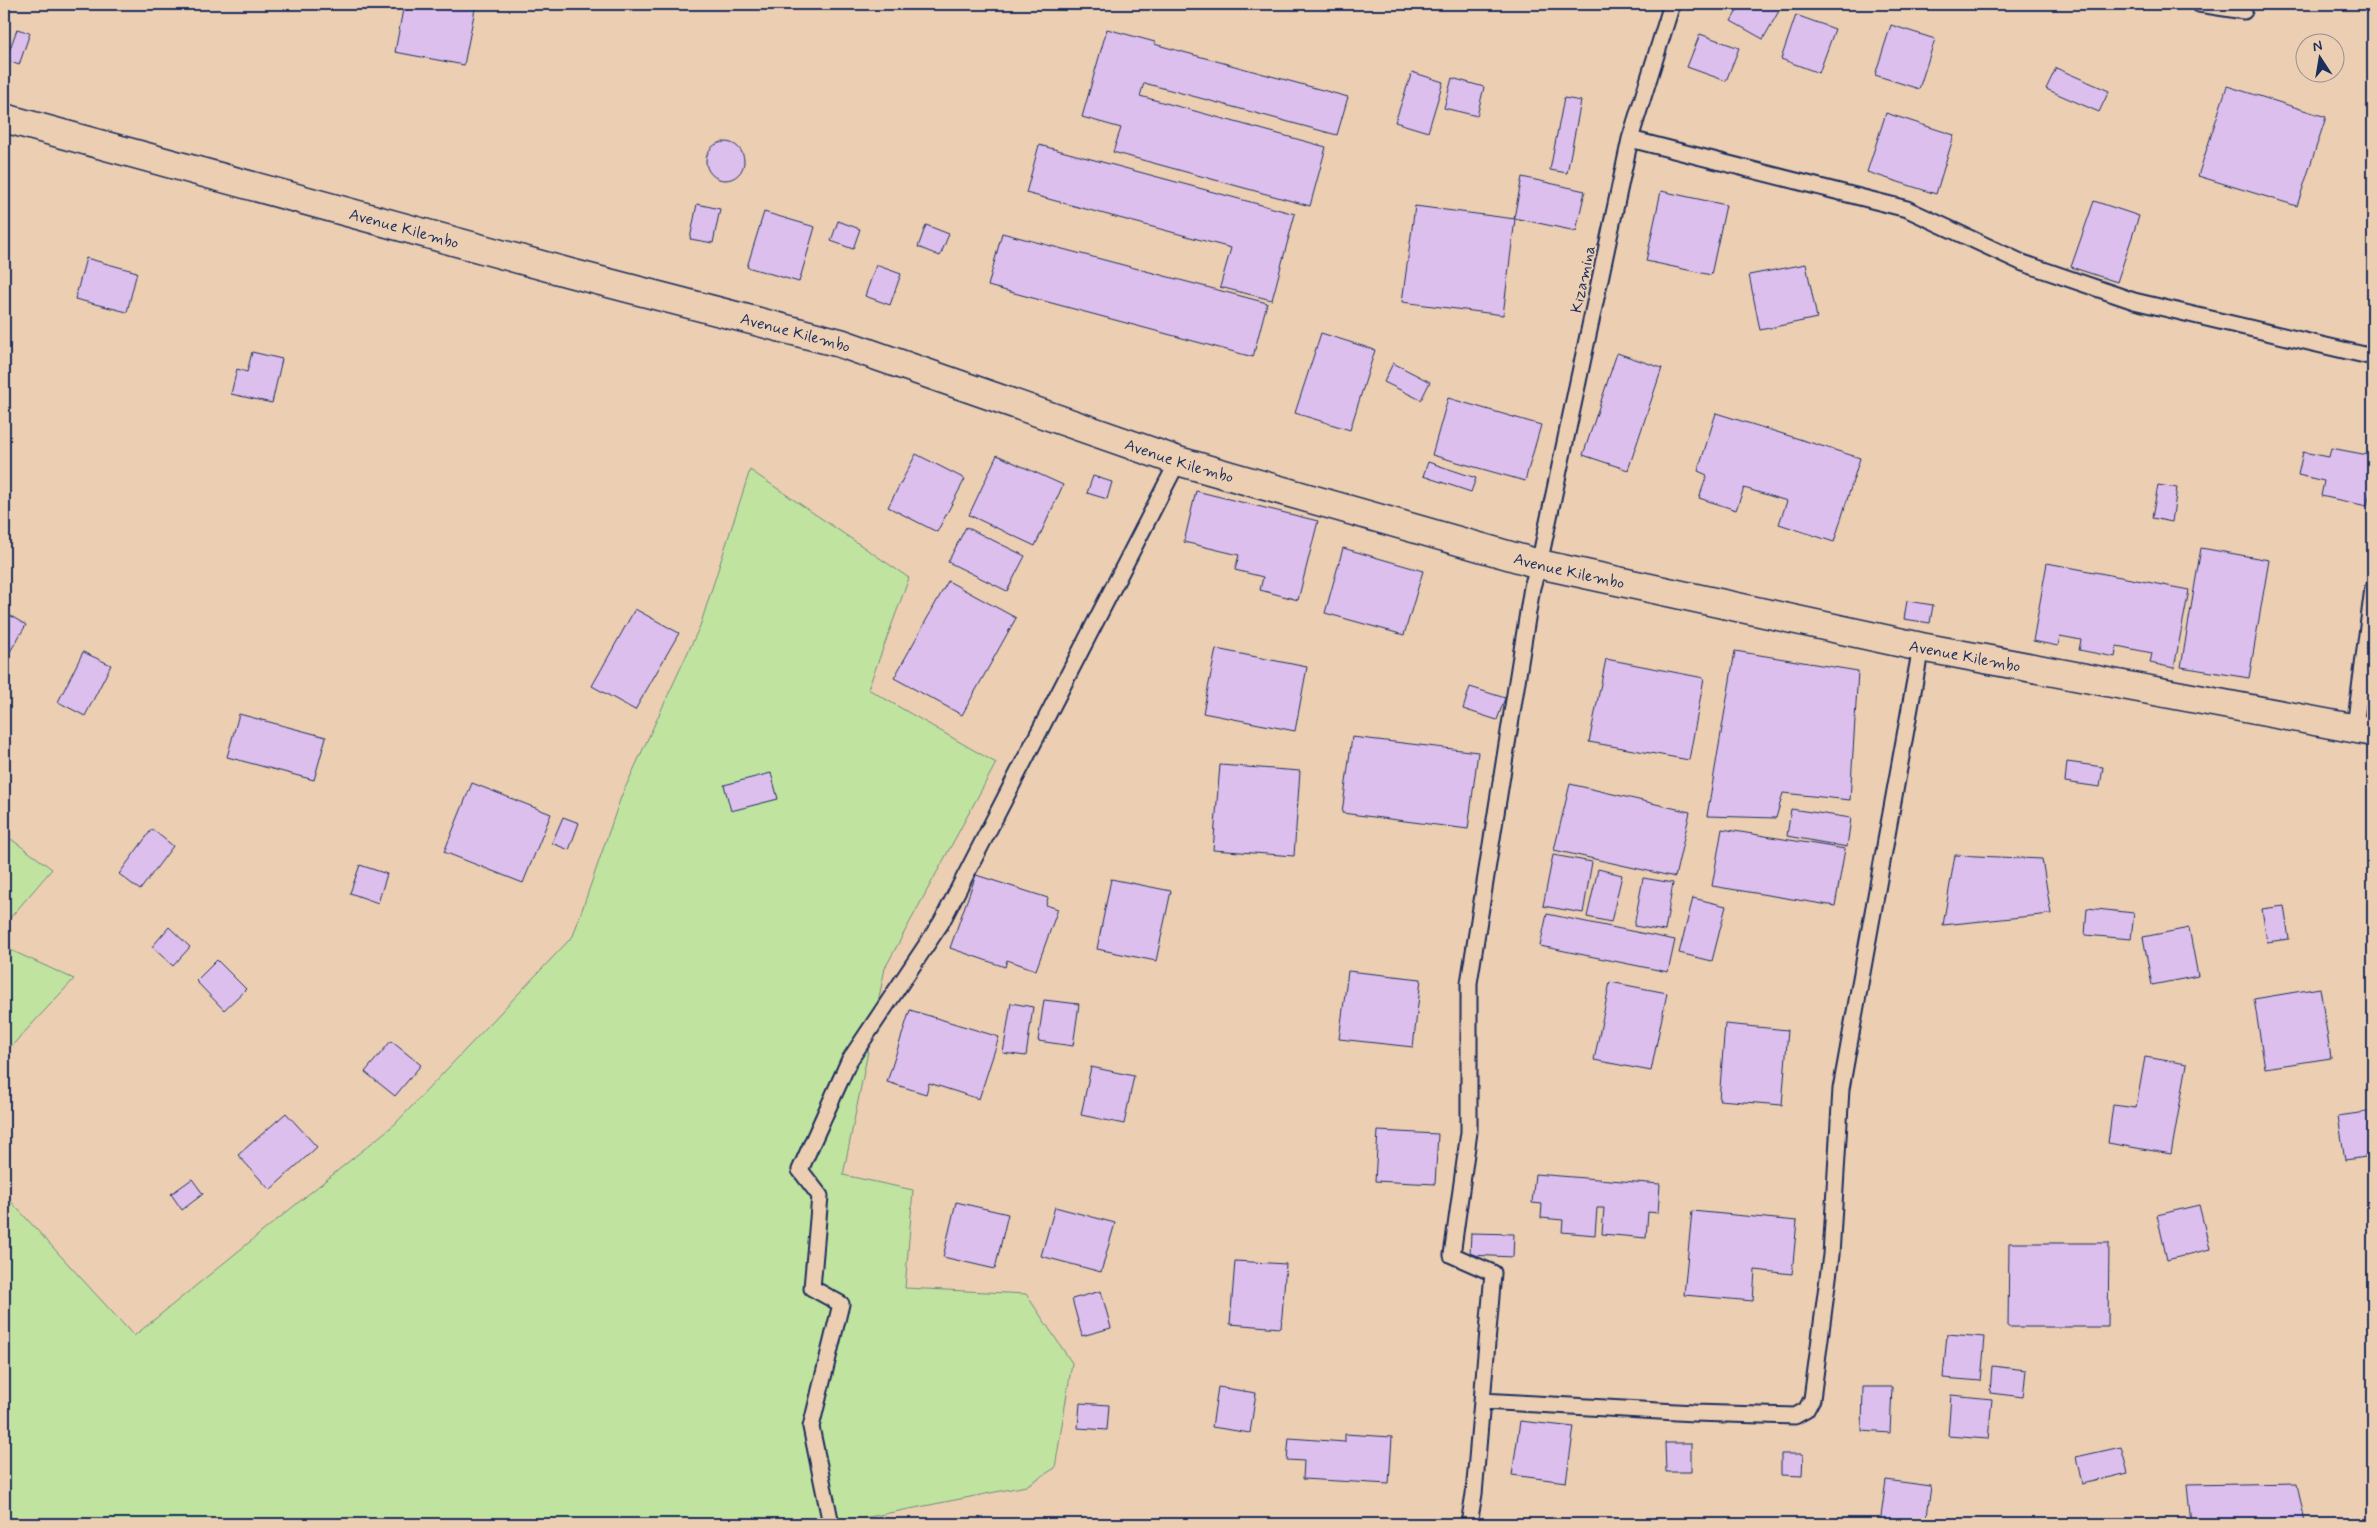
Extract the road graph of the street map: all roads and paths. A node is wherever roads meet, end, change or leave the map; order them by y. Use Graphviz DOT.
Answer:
graph roads {
  1 [pos="1672,4"];
  2 [pos="2199,4"];
  3 [pos="2244,11"];
  4 [pos="4,118"];
  5 [pos="1630,139"];
  6 [pos="2373,357"];
  7 [pos="1178,461"];
  8 [pos="1539,564"];
  9 [pos="2373,588"];
  10 [pos="1921,647"];
  11 [pos="2364,729"];
  12 [pos="1482,1401"];
  13 [pos="831,1524"];
  14 [pos="1469,1524"];
  1 -- 5 [label="lane, Kizamina"];
  2 -- 3 [label="lane"];
  4 -- 7 [label="street, Avenue Kilembo"];
  5 -- 6 [label="lane"];
  5 -- 8 [label="lane, Kizamina"];
  7 -- 8 [label="street, Avenue Kilembo"];
  7 -- 13 [label="lane"];
  8 -- 10 [label="street, Avenue Kilembo"];
  8 -- 12 [label="lane, Kizamina"];
  9 -- 11 [label="lane"];
  10 -- 11 [label="street, Avenue Kilembo"];
  10 -- 12 [label="lane"];
  12 -- 14 [label="lane"];
}
